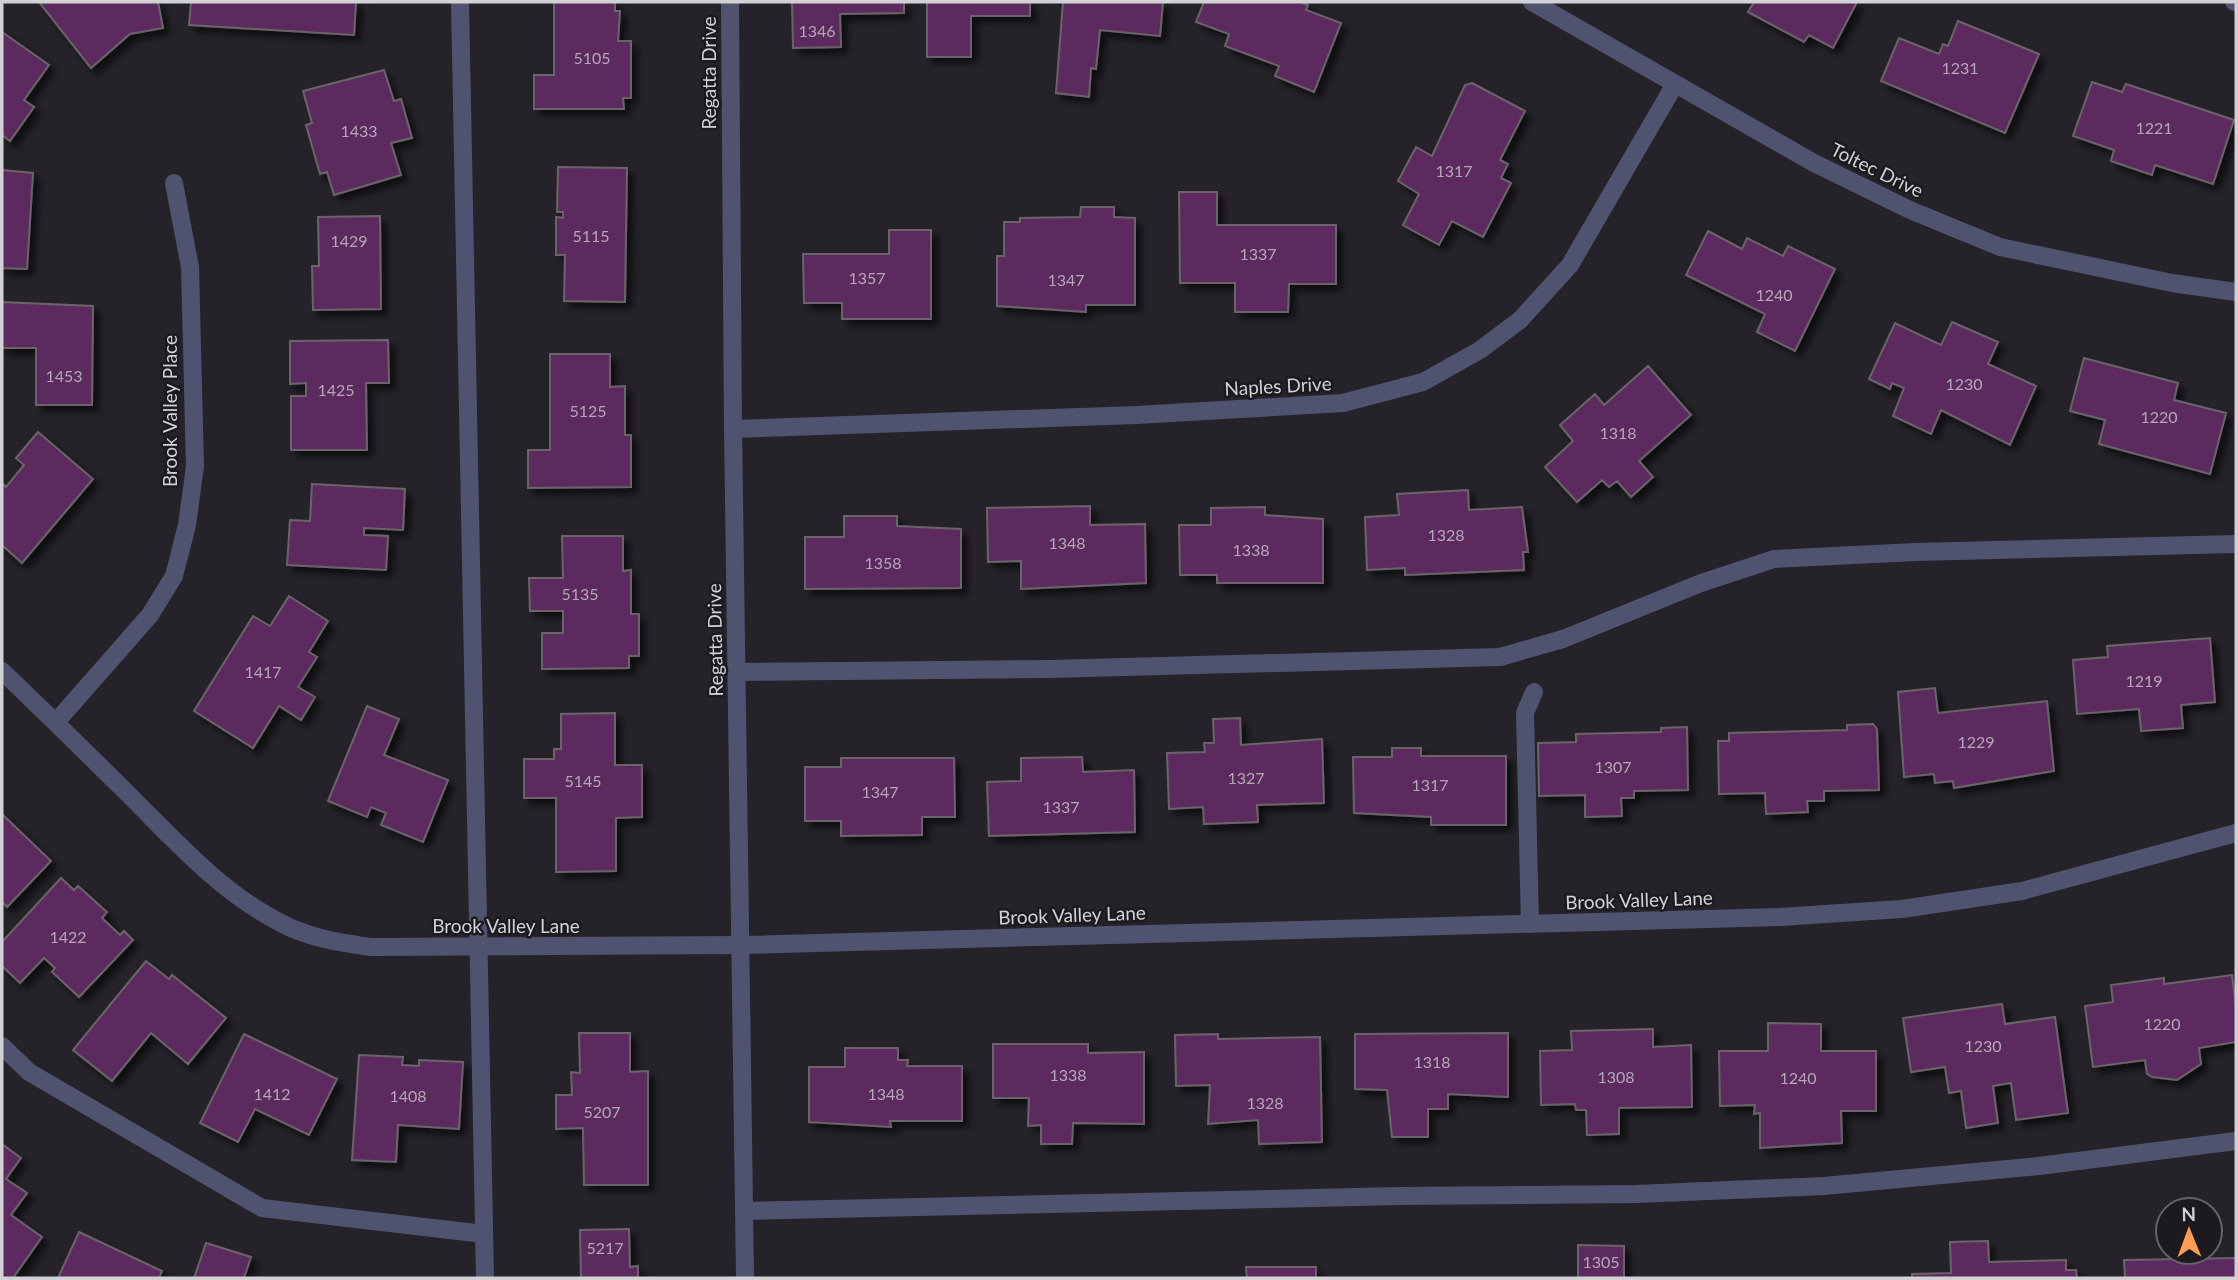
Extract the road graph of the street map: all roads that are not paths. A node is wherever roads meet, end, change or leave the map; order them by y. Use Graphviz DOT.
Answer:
graph roads {
  1 [pos="460,2"];
  2 [pos="730,2"];
  3 [pos="1532,2"];
  4 [pos="1675,84"];
  5 [pos="174,183"];
  6 [pos="2236,292"];
  7 [pos="733,429"];
  8 [pos="2236,544"];
  9 [pos="2,671"];
  10 [pos="737,672"];
  11 [pos="1534,692"];
  12 [pos="56,723"];
  13 [pos="2236,833"];
  14 [pos="1530,924"];
  15 [pos="741,945"];
  16 [pos="478,947"];
  17 [pos="2,1046"];
  18 [pos="2236,1141"];
  19 [pos="744,1211"];
  20 [pos="484,1234"];
  21 [pos="485,1278"];
  22 [pos="745,1278"];
  1 -- 16 [label="street"];
  2 -- 7 [label="street, Regatta Drive"];
  3 -- 4 [label="street, Toltec Drive"];
  4 -- 6 [label="street, Toltec Drive"];
  4 -- 7 [label="street, Naples Drive"];
  5 -- 12 [label="street, Brook Valley Place"];
  7 -- 10 [label="street, Regatta Drive"];
  8 -- 10 [label="street"];
  9 -- 12 [label="street, Brook Valley Lane"];
  10 -- 15 [label="street, Regatta Drive"];
  11 -- 14 [label="street"];
  12 -- 16 [label="street, Brook Valley Lane"];
  13 -- 14 [label="street, Brook Valley Lane"];
  14 -- 15 [label="street, Brook Valley Lane"];
  15 -- 16 [label="street, Brook Valley Lane"];
  15 -- 19 [label="street, Regatta Drive"];
  16 -- 20 [label="street"];
  17 -- 20 [label="street"];
  18 -- 19 [label="street"];
  19 -- 22 [label="street, Regatta Drive"];
  20 -- 21 [label="street"];
}
